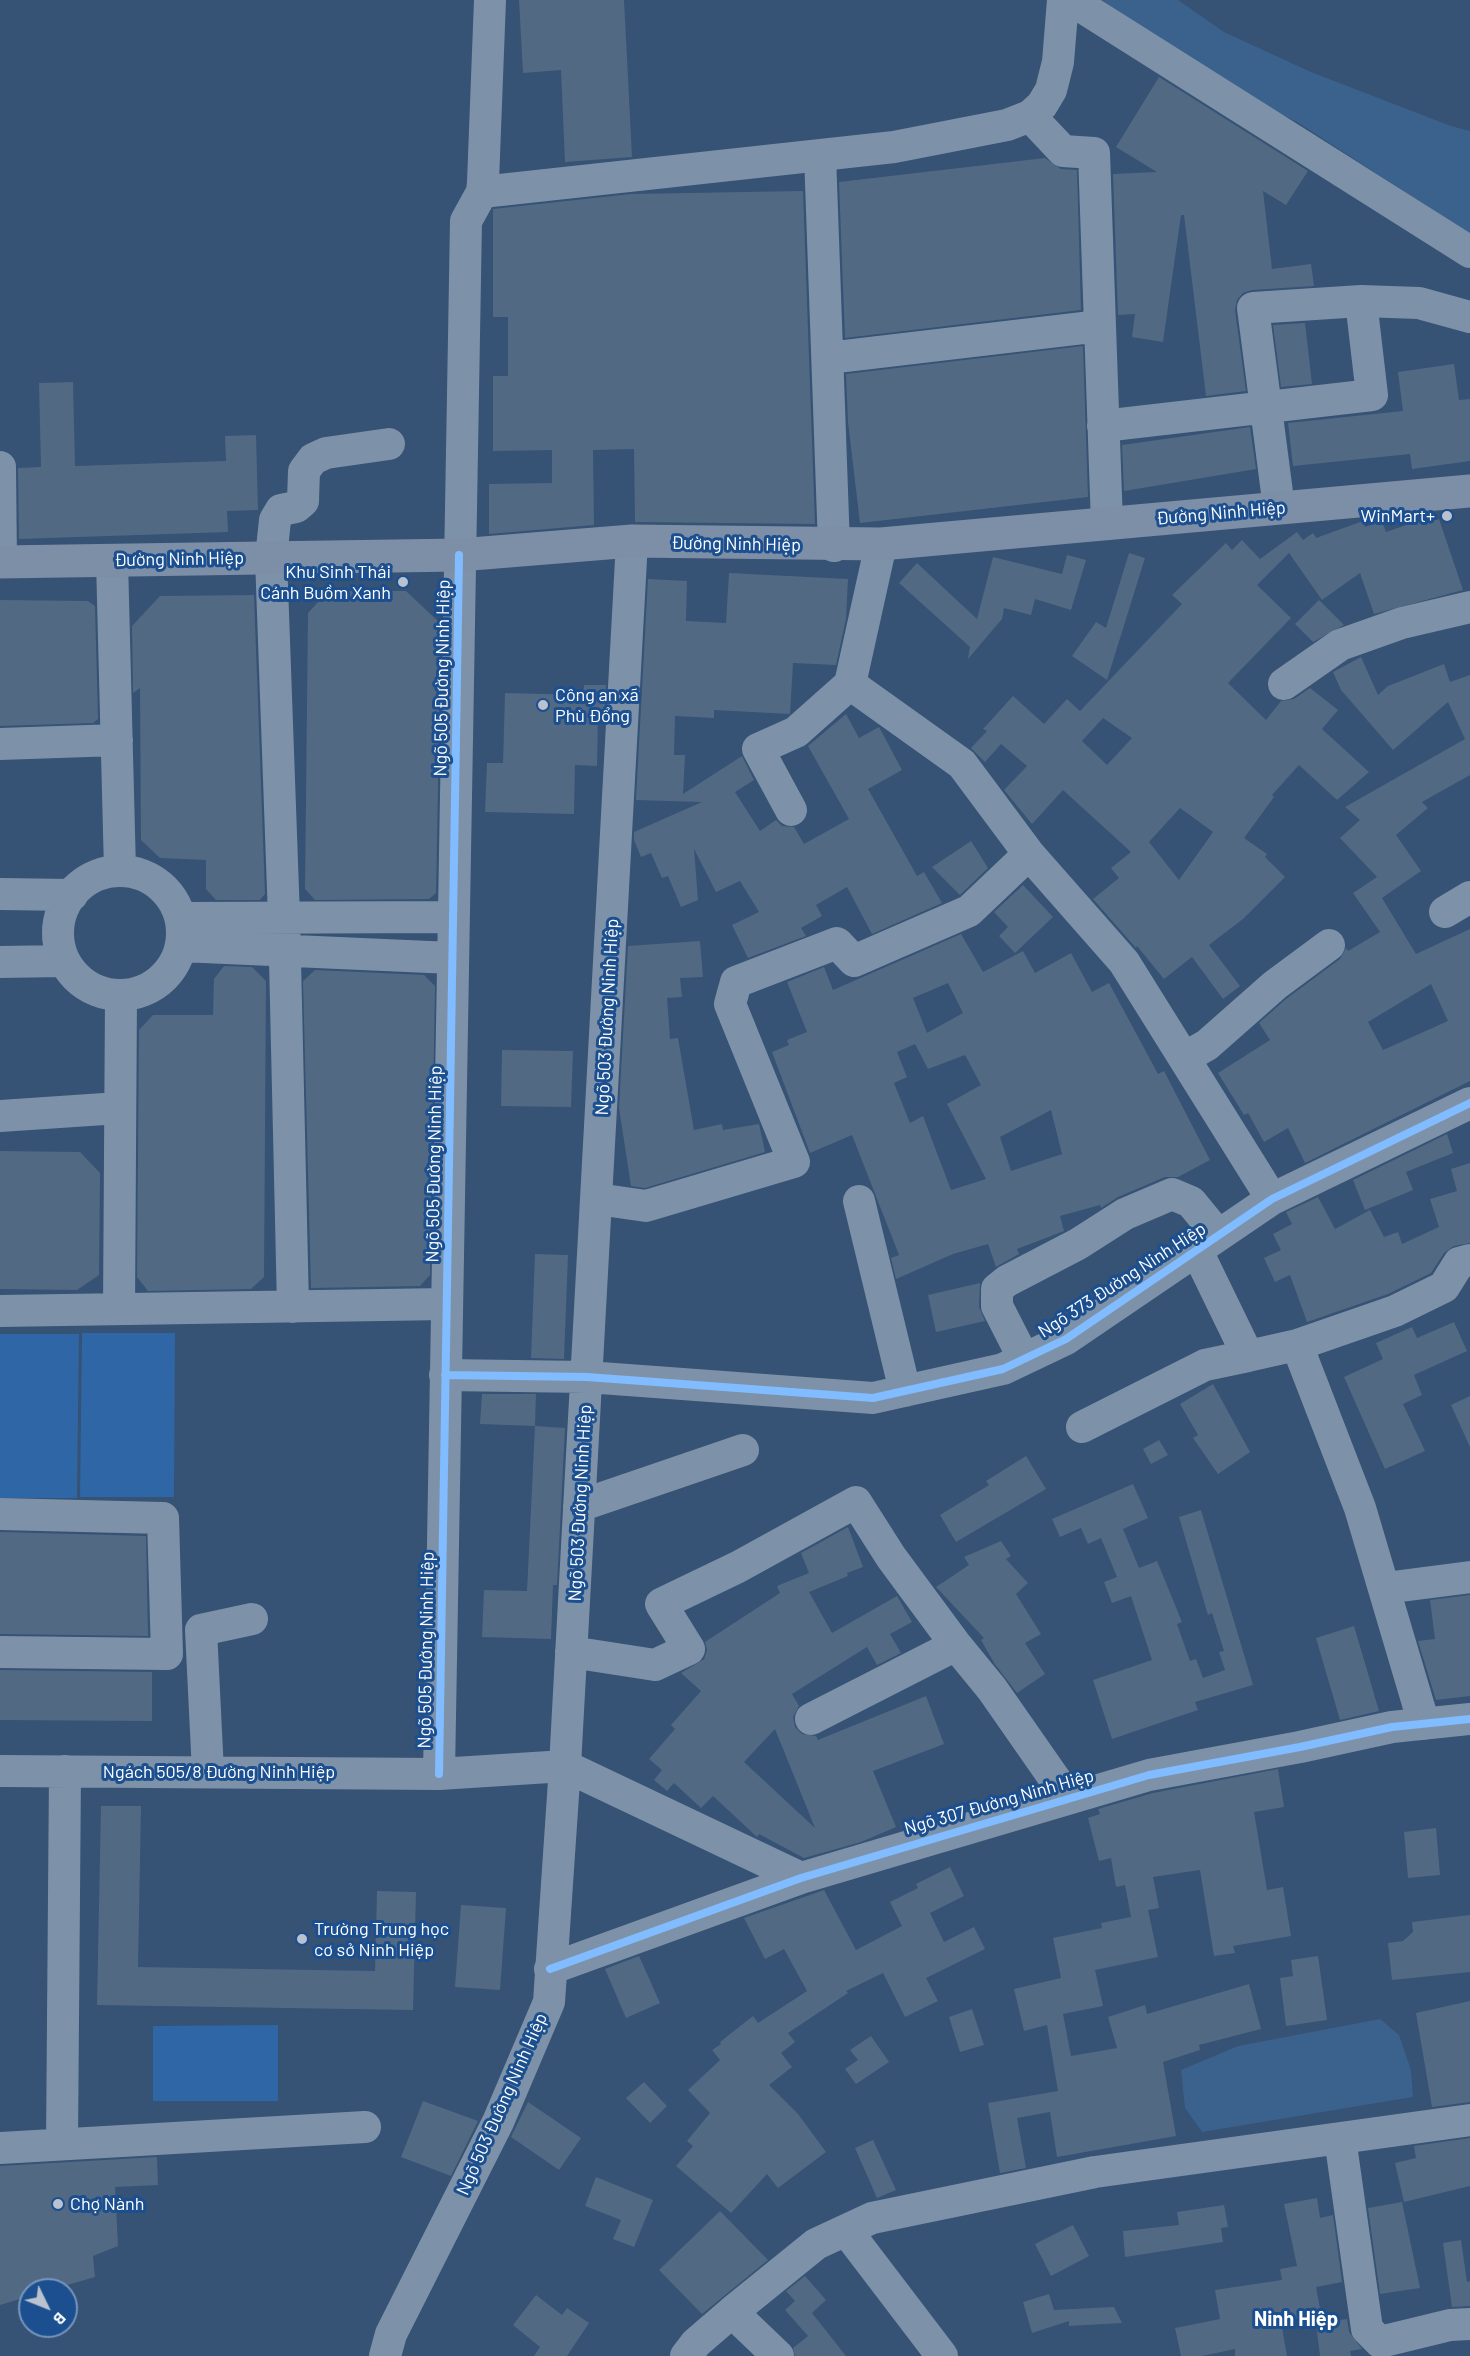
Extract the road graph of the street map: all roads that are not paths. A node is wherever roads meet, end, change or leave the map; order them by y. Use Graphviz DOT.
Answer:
graph roads {
  1 [pos="490,0"];
  2 [pos="1063,0"];
  3 [pos="1071,0"];
  4 [pos="1030,116"];
  5 [pos="820,156"];
  6 [pos="482,192"];
  7 [pos="1470,252"];
  8 [pos="1361,301"];
  9 [pos="1470,317"];
  10 [pos="1100,326"];
  11 [pos="828,358"];
  12 [pos="1266,407"];
  13 [pos="1103,426"];
  14 [pos="389,444"];
  15 [pos="0,467"];
  16 [pos="1470,490"];
  17 [pos="1279,508"];
  18 [pos="1107,524"];
  19 [pos="632,542"];
  20 [pos="881,544"];
  21 [pos="834,546"];
  22 [pos="459,555"];
  23 [pos="271,558"];
  24 [pos="112,561"];
  25 [pos="1,562"];
  26 [pos="1470,607"];
  27 [pos="850,684"];
  28 [pos="1284,684"];
  29 [pos="117,740"];
  30 [pos="0,744"];
  31 [pos="791,810"];
  32 [pos="1029,854"];
  33 [pos="120,870"];
  34 [pos="0,894"];
  35 [pos="72,894"];
  36 [pos="284,917"];
  37 [pos="453,917"];
  38 [pos="181,932"];
  39 [pos="1329,945"];
  40 [pos="284,950"];
  41 [pos="452,958"];
  42 [pos="64,961"];
  43 [pos="0,962"];
  44 [pos="121,996"];
  45 [pos="1184,1058"];
  46 [pos="1470,1103"];
  47 [pos="118,1108"];
  48 [pos="0,1116"];
  49 [pos="597,1199"];
  50 [pos="1272,1199"];
  51 [pos="859,1201"];
  52 [pos="1207,1242"];
  53 [pos="1470,1260"];
  54 [pos="446,1304"];
  55 [pos="293,1307"];
  56 [pos="119,1309"];
  57 [pos="0,1311"];
  58 [pos="1297,1345"];
  59 [pos="1248,1356"];
  60 [pos="1024,1359"];
  61 [pos="445,1375"];
  62 [pos="587,1377"];
  63 [pos="905,1391"];
  64 [pos="1082,1427"];
  65 [pos="743,1450"];
  66 [pos="579,1506"];
  67 [pos="0,1514"];
  68 [pos="1470,1577"];
  69 [pos="1385,1588"];
  70 [pos="252,1619"];
  71 [pos="956,1645"];
  72 [pos="0,1652"];
  73 [pos="571,1652"];
  74 [pos="812,1719"];
  75 [pos="1470,1719"];
  76 [pos="1424,1724"];
  77 [pos="565,1766"];
  78 [pos="0,1771"];
  79 [pos="65,1771"];
  80 [pos="208,1772"];
  81 [pos="439,1774"];
  82 [pos="1068,1798"];
  83 [pos="801,1878"];
  84 [pos="550,1969"];
  85 [pos="1470,2120"];
  86 [pos="365,2127"];
  87 [pos="1340,2138"];
  88 [pos="62,2144"];
  89 [pos="0,2148"];
  90 [pos="846,2230"];
  91 [pos="732,2312"];
  92 [pos="1470,2324"];
  93 [pos="385,2356"];
  94 [pos="686,2356"];
  95 [pos="778,2356"];
  96 [pos="942,2356"];
  1 -- 6 [label="street"];
  2 -- 4 [label="street"];
  3 -- 7 [label="street"];
  4 -- 5 [label="street"];
  4 -- 10 [label="street"];
  5 -- 6 [label="street"];
  5 -- 11 [label="street"];
  6 -- 22 [label="street, Ngõ 505 Đường Ninh Hiệp"];
  8 -- 9 [label="street"];
  8 -- 12 [label="street"];
  8 -- 12 [label="street"];
  10 -- 11 [label="street"];
  10 -- 13 [label="street"];
  11 -- 21 [label="street"];
  12 -- 13 [label="street"];
  12 -- 17 [label="street"];
  13 -- 18 [label="street"];
  14 -- 23 [label="street"];
  15 -- 25 [label="street"];
  16 -- 17 [label="main road, Đường Ninh Hiệp"];
  17 -- 18 [label="main road, Đường Ninh Hiệp"];
  18 -- 20 [label="main road, Đường Ninh Hiệp"];
  19 -- 21 [label="main road, Đường Ninh Hiệp"];
  19 -- 22 [label="main road, Đường Ninh Hiệp"];
  19 -- 49 [label="street, Ngõ 503 Đường Ninh Hiệp"];
  20 -- 21 [label="main road, Đường Ninh Hiệp"];
  20 -- 27 [label="street"];
  22 -- 23 [label="main road, Đường Ninh Hiệp"];
  22 -- 37 [label="street, Ngõ 505 Đường Ninh Hiệp"];
  23 -- 24 [label="main road, Đường Ninh Hiệp"];
  23 -- 36 [label="street"];
  24 -- 25 [label="main road, Đường Ninh Hiệp"];
  24 -- 29 [label="street"];
  26 -- 28 [label="street"];
  27 -- 31 [label="street"];
  27 -- 32 [label="street"];
  29 -- 30 [label="street"];
  29 -- 33 [label="street"];
  32 -- 45 [label="street"];
  32 -- 49 [label="street"];
  33 -- 35 [label="street"];
  33 -- 38 [label="street"];
  34 -- 35 [label="street"];
  35 -- 42 [label="street"];
  36 -- 37 [label="street"];
  36 -- 38 [label="street"];
  36 -- 40 [label="street"];
  37 -- 41 [label="street, Ngõ 505 Đường Ninh Hiệp"];
  38 -- 40 [label="street"];
  38 -- 44 [label="street"];
  39 -- 45 [label="street"];
  40 -- 41 [label="street"];
  40 -- 55 [label="street"];
  41 -- 54 [label="street, Ngõ 505 Đường Ninh Hiệp"];
  42 -- 43 [label="street"];
  42 -- 44 [label="street"];
  44 -- 47 [label="street"];
  45 -- 50 [label="street"];
  46 -- 50 [label="street, Ngõ 373 Đường Ninh Hiệp"];
  47 -- 48 [label="street"];
  47 -- 56 [label="street"];
  49 -- 62 [label="street, Ngõ 503 Đường Ninh Hiệp"];
  50 -- 52 [label="street, Ngõ 373 Đường Ninh Hiệp"];
  51 -- 63 [label="street"];
  52 -- 59 [label="street"];
  52 -- 60 [label="street, Ngõ 373 Đường Ninh Hiệp"];
  52 -- 60 [label="street"];
  53 -- 58 [label="street"];
  54 -- 55 [label="street"];
  54 -- 61 [label="street, Ngõ 505 Đường Ninh Hiệp"];
  55 -- 56 [label="street"];
  56 -- 57 [label="street"];
  58 -- 59 [label="street"];
  58 -- 69 [label="street"];
  59 -- 64 [label="street"];
  60 -- 63 [label="street, Ngõ 373 Đường Ninh Hiệp"];
  61 -- 62 [label="street, Ngõ 373 Đường Ninh Hiệp"];
  61 -- 81 [label="street, Ngõ 505 Đường Ninh Hiệp"];
  62 -- 63 [label="street, Ngõ 373 Đường Ninh Hiệp"];
  62 -- 66 [label="street, Ngõ 503 Đường Ninh Hiệp"];
  65 -- 66 [label="street"];
  66 -- 73 [label="street, Ngõ 503 Đường Ninh Hiệp"];
  67 -- 72 [label="street"];
  68 -- 69 [label="street"];
  69 -- 76 [label="street"];
  70 -- 80 [label="street"];
  71 -- 73 [label="street"];
  71 -- 74 [label="street"];
  71 -- 82 [label="street"];
  73 -- 77 [label="street, Ngõ 503 Đường Ninh Hiệp"];
  75 -- 76 [label="street, Ngõ 307 Đường Ninh Hiệp"];
  76 -- 82 [label="street, Ngõ 307 Đường Ninh Hiệp"];
  77 -- 81 [label="street, Ngách 505/8 Đường Ninh Hiệp"];
  77 -- 83 [label="street"];
  77 -- 84 [label="street, Ngõ 503 Đường Ninh Hiệp"];
  78 -- 79 [label="street, Ngách 505/8 Đường Ninh Hiệp"];
  79 -- 80 [label="street, Ngách 505/8 Đường Ninh Hiệp"];
  79 -- 88 [label="street"];
  80 -- 81 [label="street, Ngách 505/8 Đường Ninh Hiệp"];
  82 -- 83 [label="street, Ngõ 307 Đường Ninh Hiệp"];
  83 -- 84 [label="street, Ngõ 307 Đường Ninh Hiệp"];
  84 -- 93 [label="street, Ngõ 503 Đường Ninh Hiệp"];
  85 -- 87 [label="street"];
  86 -- 88 [label="street"];
  87 -- 90 [label="street"];
  87 -- 92 [label="street"];
  88 -- 89 [label="street"];
  90 -- 91 [label="street"];
  90 -- 96 [label="street"];
  91 -- 94 [label="street"];
  91 -- 95 [label="street"];
}
